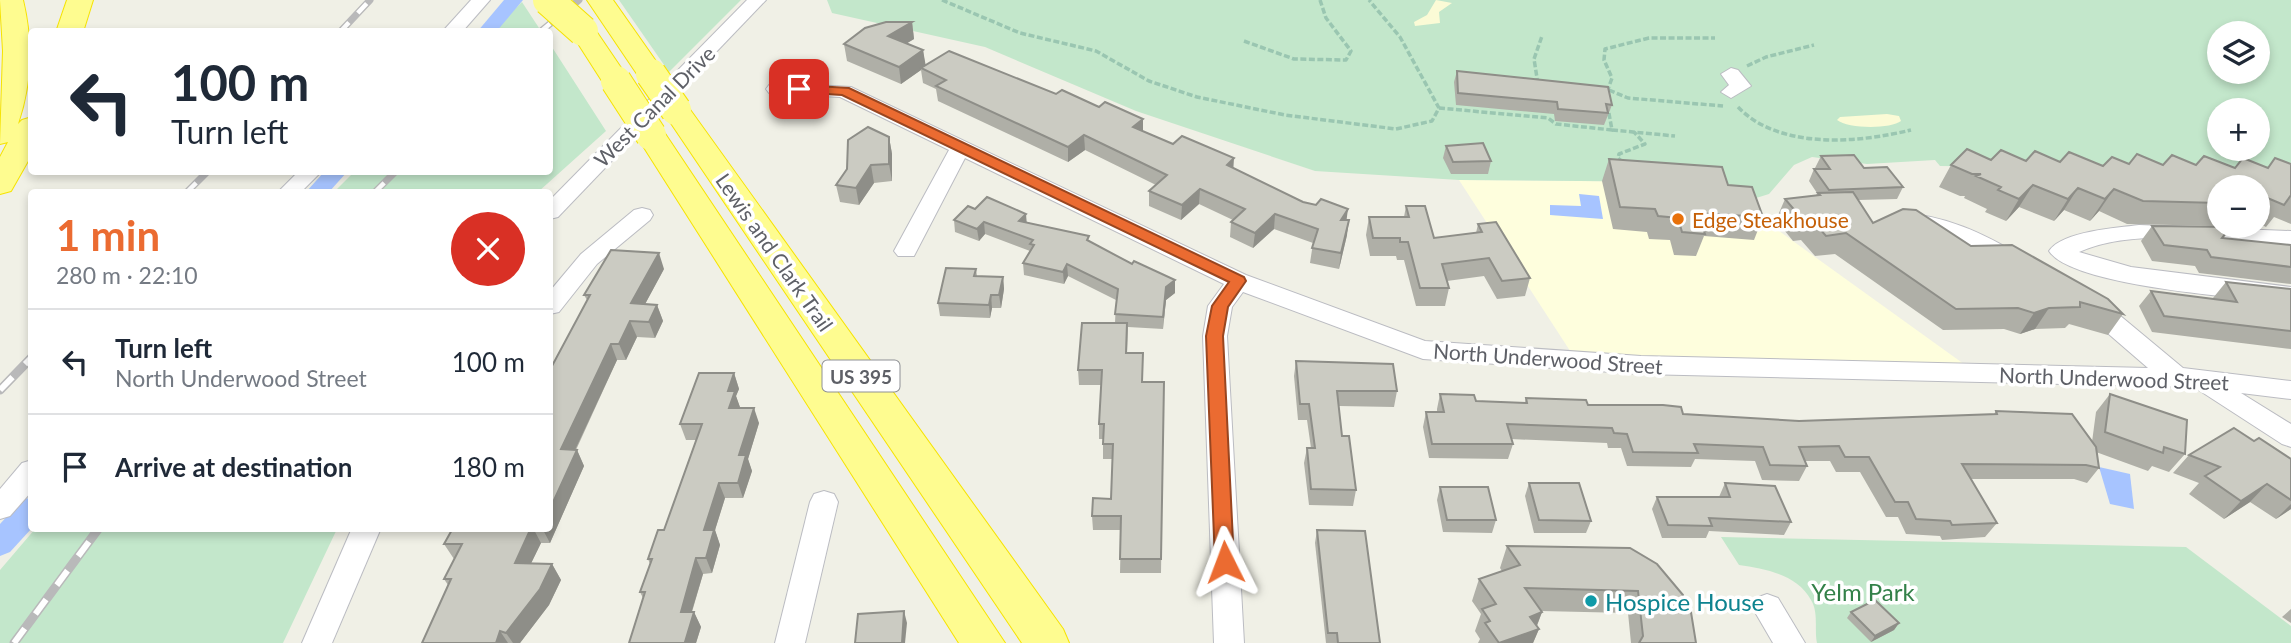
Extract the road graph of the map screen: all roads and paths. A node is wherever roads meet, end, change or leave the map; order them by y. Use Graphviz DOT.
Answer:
graph roads {
  1 [pos="10,0"];
  2 [pos="80,0"];
  3 [pos="481,0"];
  4 [pos="548,0"];
  5 [pos="563,0"];
  6 [pos="757,0"];
  7 [pos="942,0"];
  8 [pos="1320,0"];
  9 [pos="1369,0"];
  10 [pos="606,9"];
  11 [pos="70,28"];
  12 [pos="455,28"];
  13 [pos="583,31"];
  14 [pos="1542,36"];
  15 [pos="1716,38"];
  16 [pos="1244,41"];
  17 [pos="1814,45"];
  18 [pos="1540,88"];
  19 [pos="776,89"];
  20 [pos="1733,91"];
  21 [pos="1608,106"];
  22 [pos="1439,108"];
  23 [pos="1612,130"];
  24 [pos="1911,130"];
  25 [pos="1634,132"];
  26 [pos="28,133"];
  27 [pos="0,135"];
  28 [pos="1675,136"];
  29 [pos="960,148"];
  30 [pos="1629,164"];
  31 [pos="307,175"];
  32 [pos="0,184"];
  33 [pos="292,189"];
  34 [pos="553,209"];
  35 [pos="642,215"];
  36 [pos="1880,220"];
  37 [pos="2291,238"];
  38 [pos="906,251"];
  39 [pos="2032,272"];
  40 [pos="1238,281"];
  41 [pos="2068,292"];
  42 [pos="2291,295"];
  43 [pos="553,302"];
  44 [pos="2187,377"];
  45 [pos="2291,390"];
  46 [pos="2291,437"];
  47 [pos="28,476"];
  48 [pos="824,502"];
  49 [pos="0,508"];
  50 [pos="365,532"];
  51 [pos="1768,607"];
  52 [pos="317,643"];
  53 [pos="790,643"];
  54 [pos="983,643"];
  55 [pos="1046,643"];
  56 [pos="1229,643"];
  57 [pos="1790,643"];
  1 -- 27 [label="highway"];
  2 -- 11 [label="highway"];
  3 -- 12 [label="street"];
  4 -- 13 [label="highway, bridge"];
  5 -- 13 [label="highway, Lewis and Clark Trail / US 395, bridge"];
  6 -- 34 [label="street, West Canal Drive"];
  7 -- 22 [label="path"];
  8 -- 16 [label="path"];
  9 -- 22 [label="path"];
  10 -- 55 [label="highway, Lewis and Clark Trail / US 395, bridge"];
  13 -- 54 [label="highway, Lewis and Clark Trail / US 395, bridge"];
  14 -- 18 [label="path"];
  15 -- 20 [label="path"];
  17 -- 20 [label="path"];
  19 -- 29 [label="street, North Underwood Street"];
  20 -- 24 [label="path"];
  21 -- 23 [label="path"];
  22 -- 23 [label="path"];
  23 -- 25 [label="path"];
  25 -- 28 [label="path"];
  25 -- 30 [label="path"];
  26 -- 32 [label="highway"];
  29 -- 38 [label="street"];
  29 -- 40 [label="street, North Underwood Street"];
  31 -- 33 [label="street"];
  35 -- 43 [label="street"];
  36 -- 39 [label="street"];
  37 -- 42 [label="street"];
  40 -- 44 [label="street, North Underwood Street"];
  40 -- 56 [label="street"];
  41 -- 44 [label="street"];
  44 -- 45 [label="street, North Underwood Street"];
  44 -- 46 [label="street"];
  47 -- 49 [label="street"];
  48 -- 53 [label="street"];
  50 -- 52 [label="street"];
  51 -- 57 [label="street"];
}
